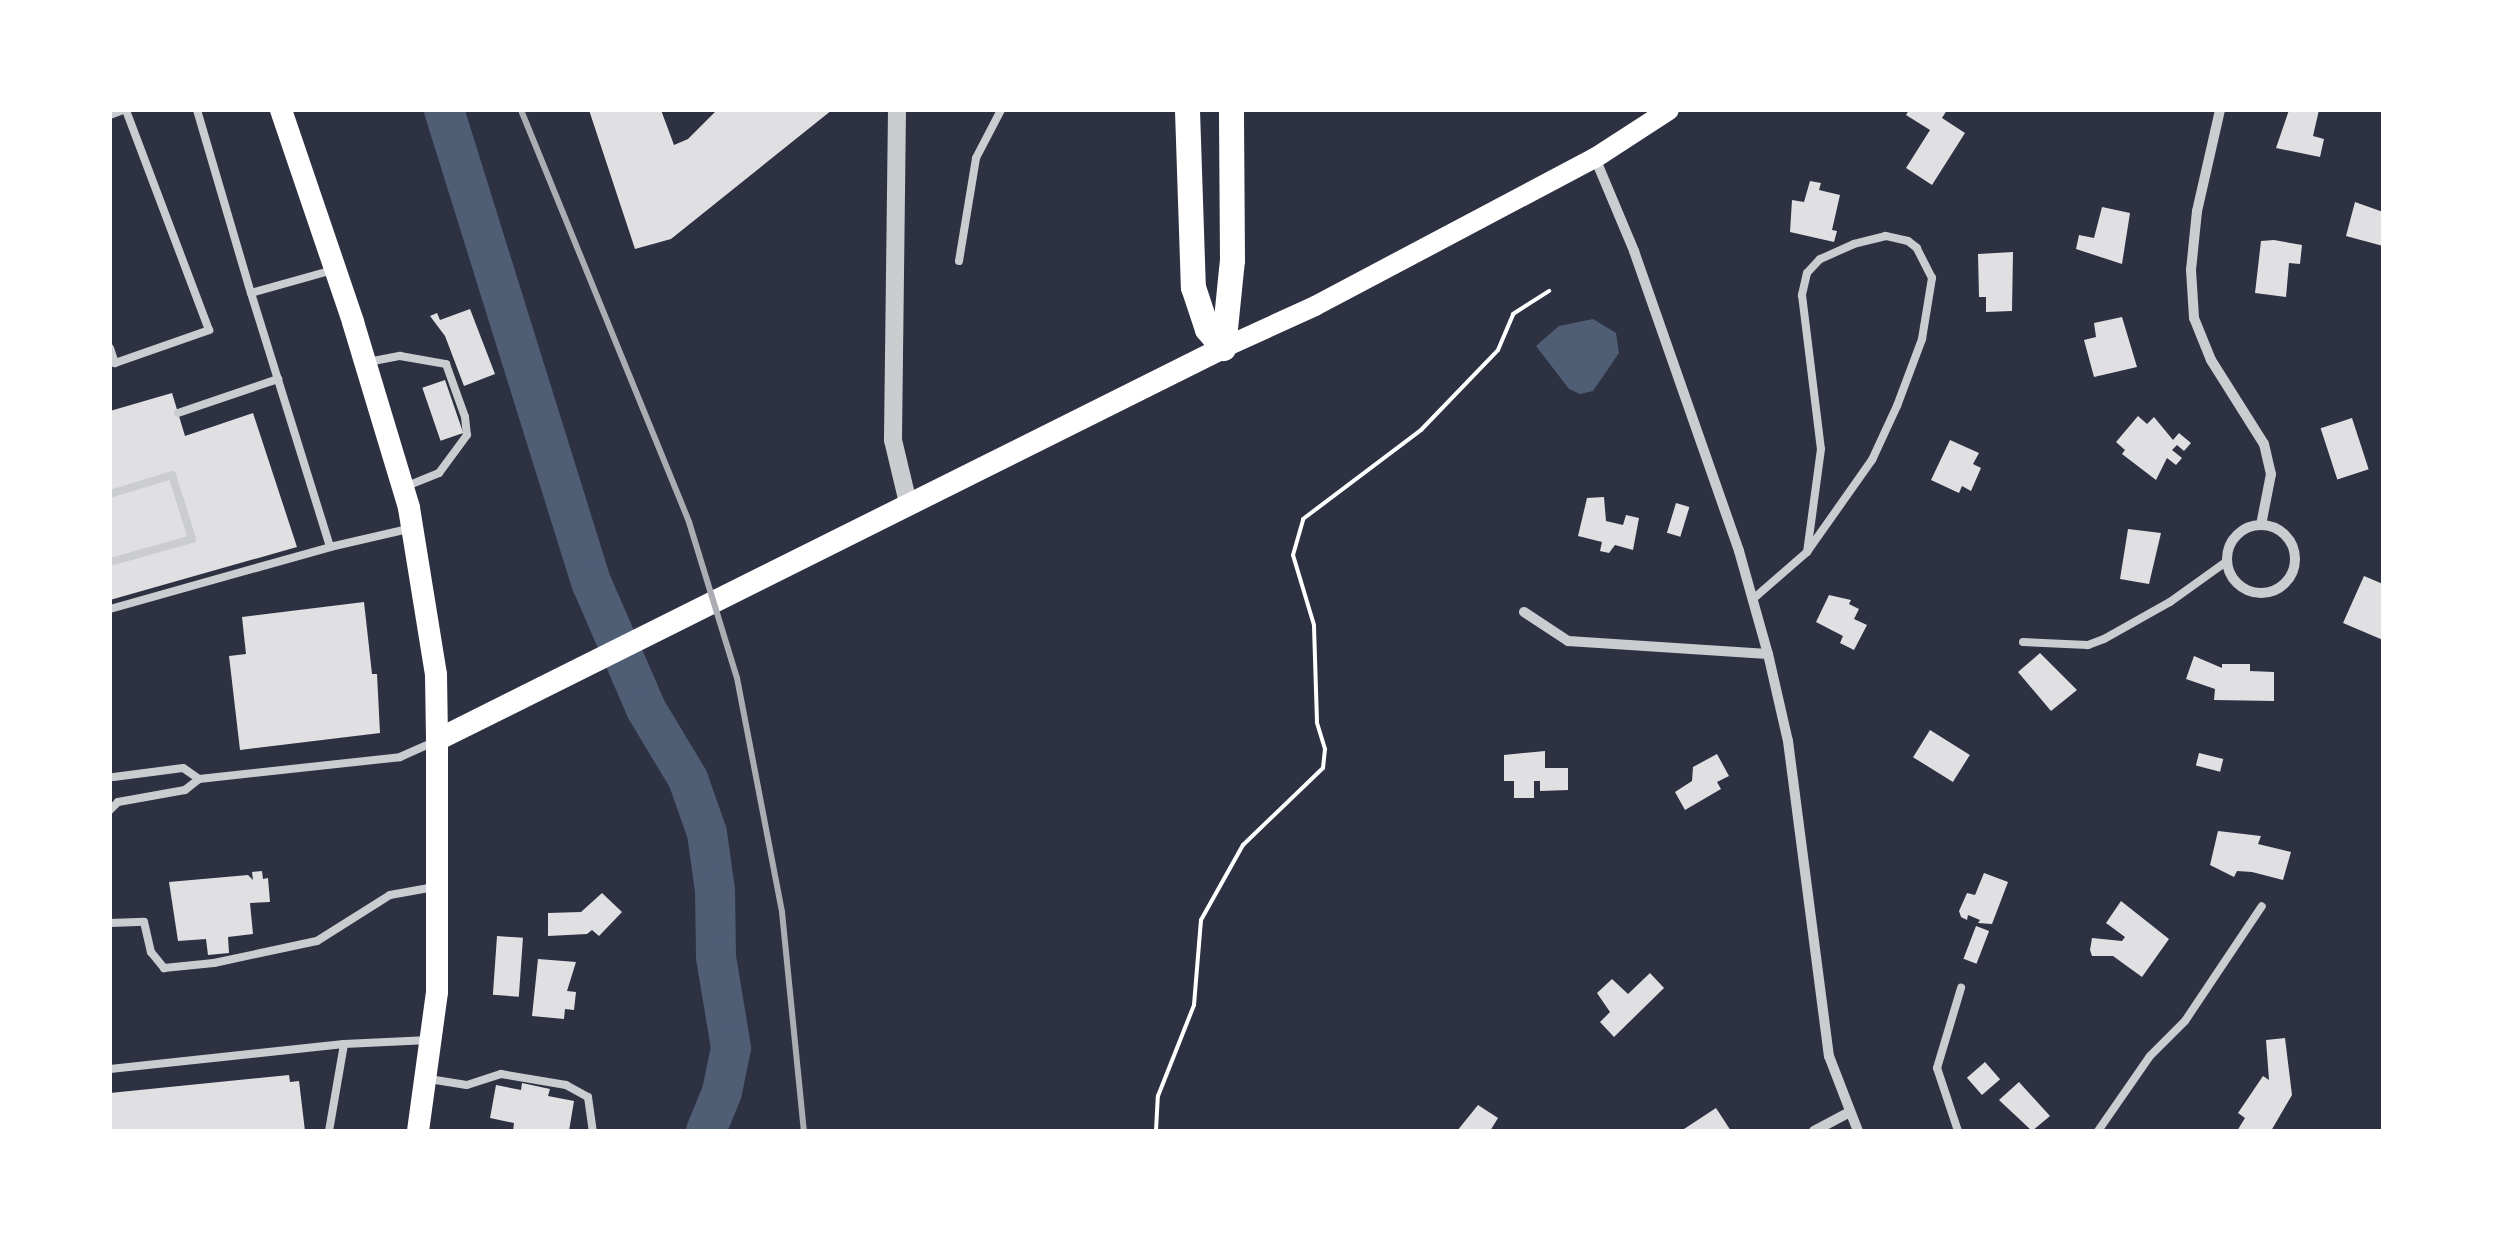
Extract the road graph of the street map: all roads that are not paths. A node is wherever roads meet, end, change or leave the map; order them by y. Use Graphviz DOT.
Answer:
graph roads {
  1 [pos="125,110"];
  2 [pos="197,110"];
  3 [pos="281,110"];
  4 [pos="897,110"];
  5 [pos="1001,110"];
  6 [pos="1187,110"];
  7 [pos="1232,110"];
  8 [pos="1670,110"];
  9 [pos="2220,110"];
  10 [pos="110,114"];
  11 [pos="1595,158"];
  12 [pos="959,260"];
  13 [pos="335,269"];
  14 [pos="251,293"];
  15 [pos="110,348"];
  16 [pos="1222,348"];
  17 [pos="366,363"];
  18 [pos="112,366"];
  19 [pos="278,379"];
  20 [pos="178,412"];
  21 [pos="403,488"];
  22 [pos="110,494"];
  23 [pos="908,503"];
  24 [pos="2262,524"];
  25 [pos="412,528"];
  26 [pos="330,547"];
  27 [pos="1807,552"];
  28 [pos="2226,560"];
  29 [pos="110,562"];
  30 [pos="1753,599"];
  31 [pos="110,610"];
  32 [pos="1524,612"];
  33 [pos="2024,642"];
  34 [pos="1768,654"];
  35 [pos="437,740"];
  36 [pos="112,777"];
  37 [pos="199,779"];
  38 [pos="118,802"];
  39 [pos="110,810"];
  40 [pos="438,886"];
  41 [pos="2262,906"];
  42 [pos="110,922"];
  43 [pos="1961,988"];
  44 [pos="434,1040"];
  45 [pos="344,1044"];
  46 [pos="110,1069"];
  47 [pos="428,1078"];
  48 [pos="1849,1112"];
  49 [pos="329,1131"];
  50 [pos="418,1131"];
  51 [pos="593,1131"];
  52 [pos="1814,1131"];
  53 [pos="1858,1131"];
  54 [pos="1958,1131"];
  55 [pos="2098,1131"];
  1 -- 10 [label="lane"];
  1 -- 18 [label="lane"];
  2 -- 14 [label="lane"];
  3 -- 13 [label="main road"];
  4 -- 23 [label="street"];
  5 -- 12 [label="lane"];
  6 -- 16 [label="highway"];
  7 -- 16 [label="highway"];
  8 -- 11 [label="main road"];
  9 -- 24 [label="street"];
  11 -- 16 [label="main road"];
  11 -- 30 [label="street"];
  13 -- 14 [label="lane"];
  13 -- 17 [label="main road"];
  14 -- 19 [label="lane"];
  15 -- 18 [label="lane"];
  16 -- 23 [label="main road"];
  17 -- 21 [label="main road"];
  17 -- 21 [label="lane"];
  19 -- 20 [label="lane"];
  19 -- 26 [label="lane"];
  21 -- 25 [label="main road"];
  22 -- 29 [label="lane"];
  23 -- 35 [label="main road"];
  24 -- 28 [label="street"];
  24 -- 28 [label="street"];
  25 -- 26 [label="lane"];
  25 -- 35 [label="main road"];
  26 -- 31 [label="lane"];
  27 -- 27 [label="lane"];
  27 -- 30 [label="lane"];
  28 -- 33 [label="lane"];
  30 -- 34 [label="street"];
  32 -- 34 [label="street"];
  34 -- 48 [label="street"];
  35 -- 37 [label="lane"];
  35 -- 40 [label="main road"];
  36 -- 37 [label="lane"];
  36 -- 38 [label="lane"];
  37 -- 38 [label="lane"];
  38 -- 39 [label="lane"];
  40 -- 42 [label="lane"];
  40 -- 44 [label="main road"];
  41 -- 55 [label="lane"];
  43 -- 54 [label="lane"];
  44 -- 45 [label="lane"];
  44 -- 47 [label="main road"];
  45 -- 46 [label="lane"];
  45 -- 49 [label="lane"];
  47 -- 50 [label="main road"];
  47 -- 51 [label="lane"];
  48 -- 52 [label="street"];
  48 -- 53 [label="street"];
}
